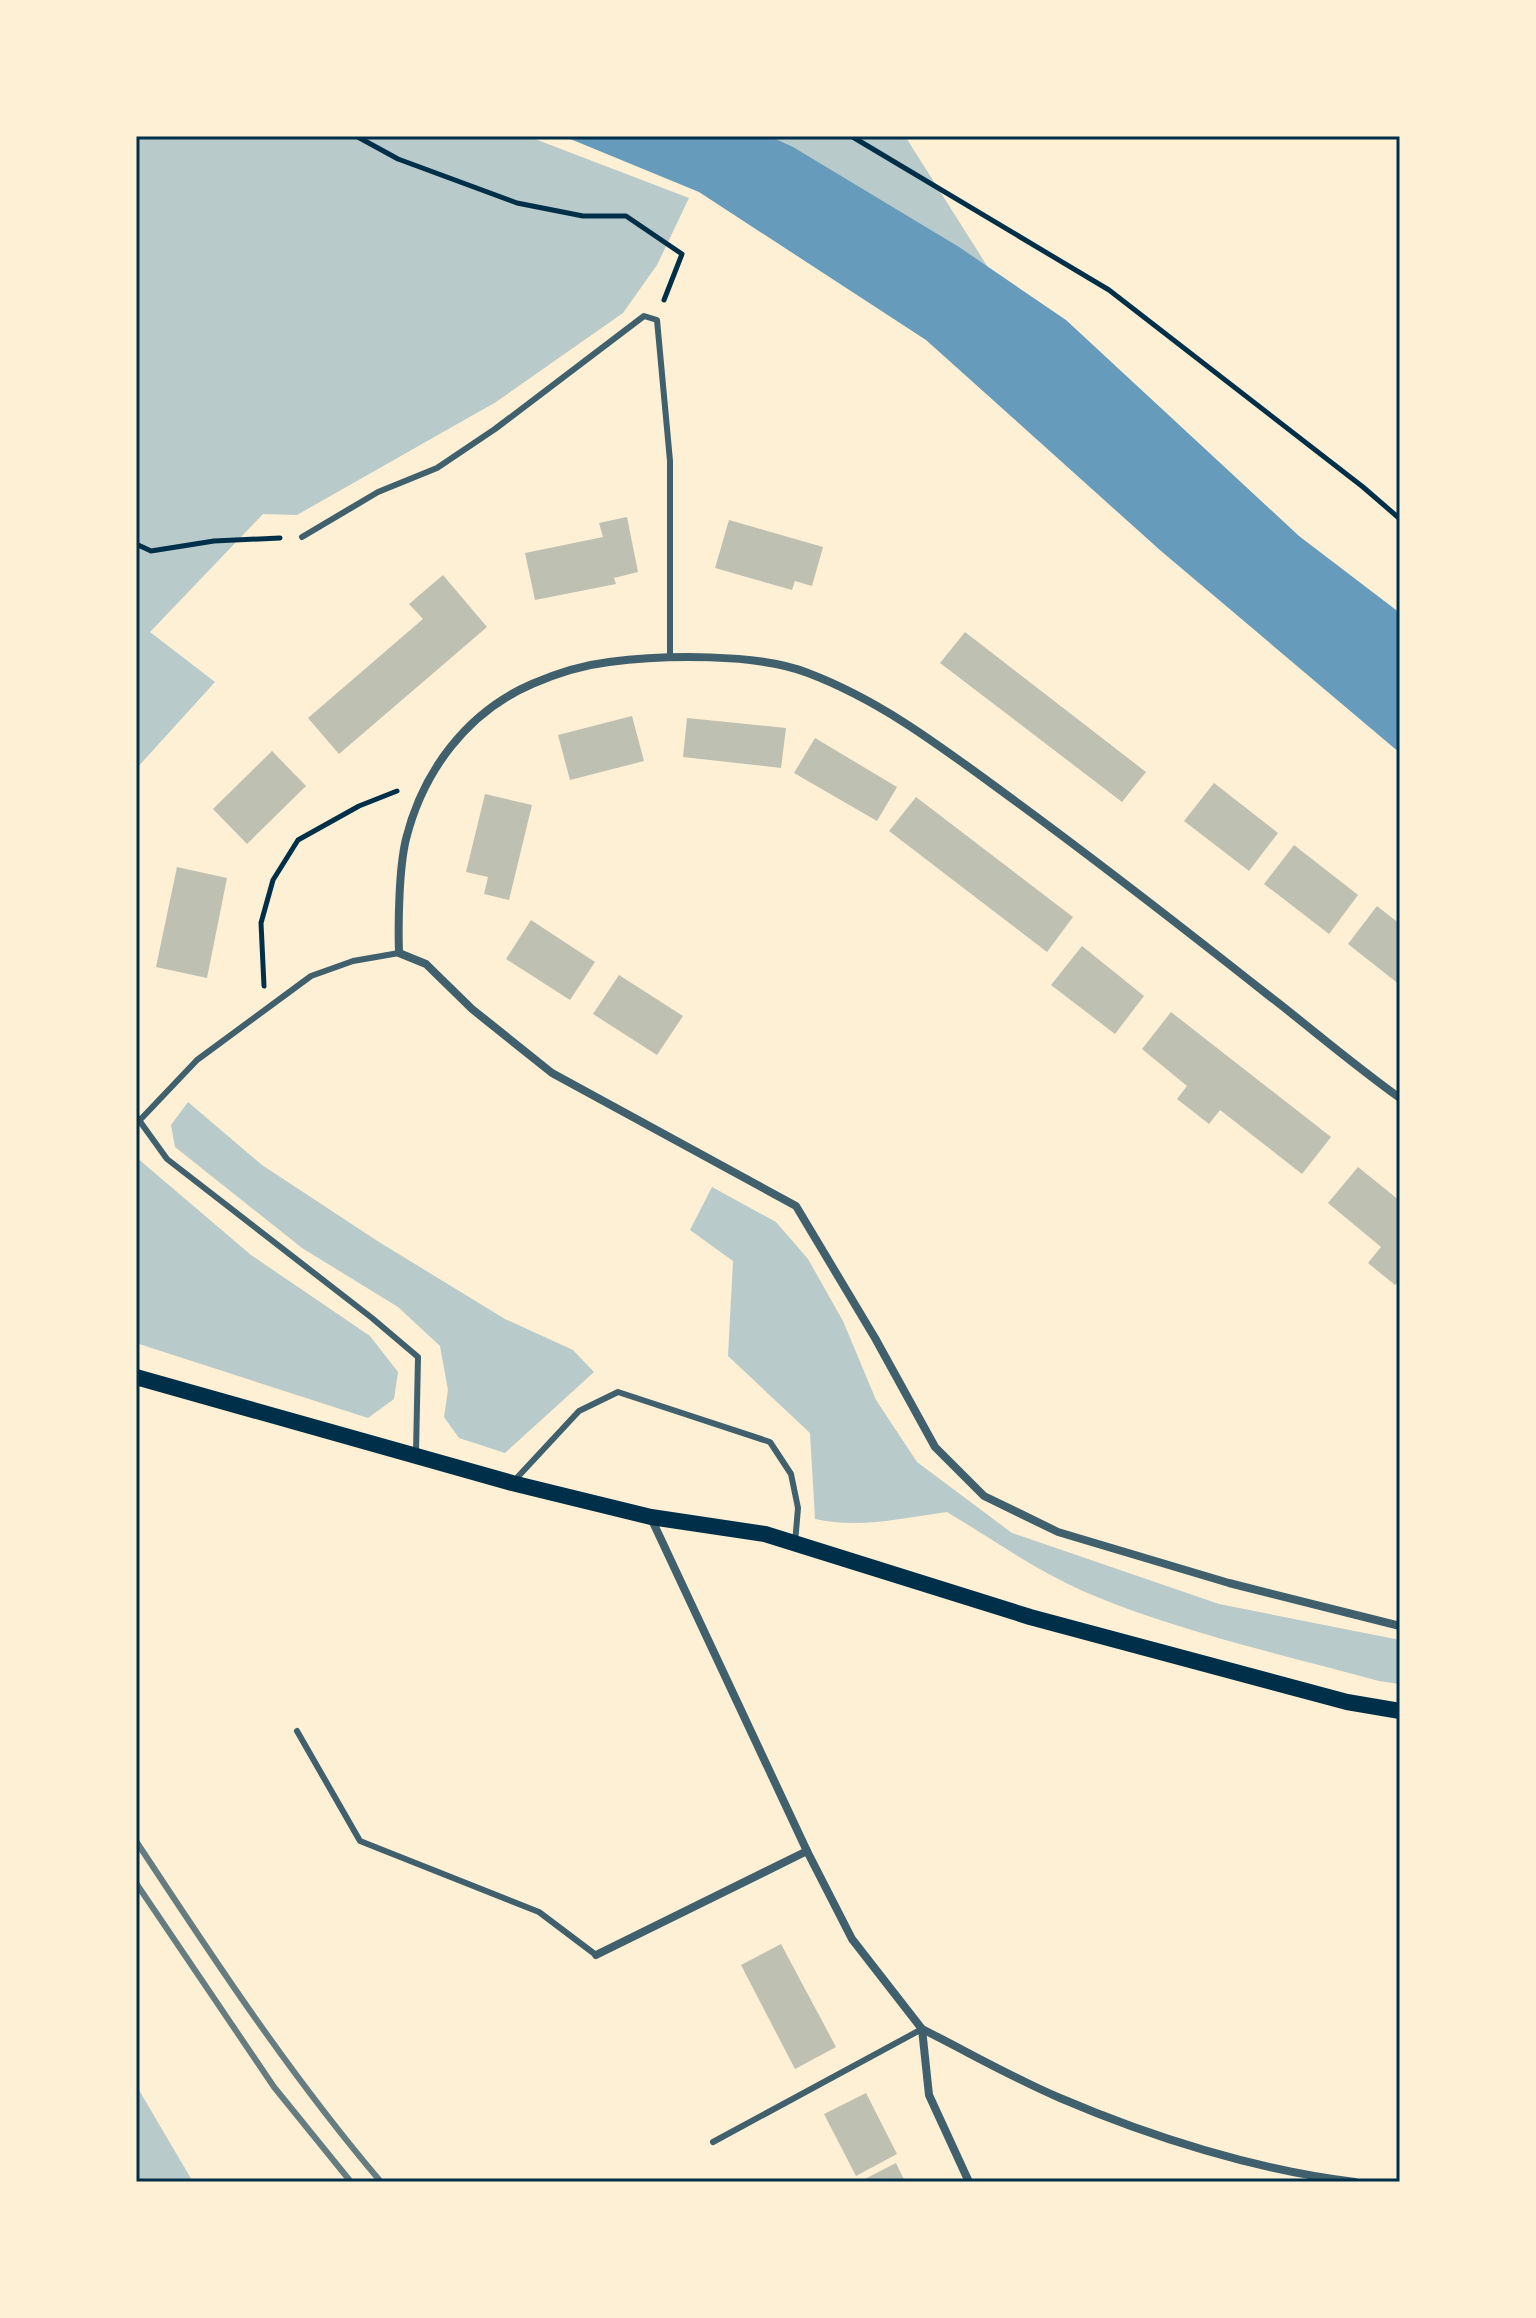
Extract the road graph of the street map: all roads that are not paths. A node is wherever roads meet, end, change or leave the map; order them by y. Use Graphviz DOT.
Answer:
graph roads {
  1 [pos="302,537"];
  2 [pos="670,658"];
  3 [pos="399,953"];
  4 [pos="1400,1098"];
  5 [pos="138,1118"];
  6 [pos="136,1377"];
  7 [pos="416,1456"];
  8 [pos="512,1483"];
  9 [pos="651,1517"];
  10 [pos="795,1543"];
  11 [pos="1400,1626"];
  12 [pos="1400,1711"];
  13 [pos="297,1731"];
  14 [pos="807,1851"];
  15 [pos="596,1955"];
  16 [pos="922,2029"];
  17 [pos="713,2142"];
  18 [pos="969,2182"];
  19 [pos="1355,2182"];
  1 -- 2 [label="lane"];
  2 -- 3 [label="street"];
  2 -- 4 [label="street"];
  3 -- 5 [label="lane"];
  3 -- 11 [label="street"];
  5 -- 7 [label="lane"];
  6 -- 7 [label="main road"];
  7 -- 8 [label="main road"];
  8 -- 9 [label="main road"];
  8 -- 10 [label="lane"];
  9 -- 10 [label="main road"];
  9 -- 14 [label="street"];
  10 -- 12 [label="main road"];
  13 -- 15 [label="lane"];
  14 -- 15 [label="street"];
  14 -- 16 [label="street"];
  16 -- 17 [label="lane"];
  16 -- 18 [label="street"];
  16 -- 19 [label="street"];
}
